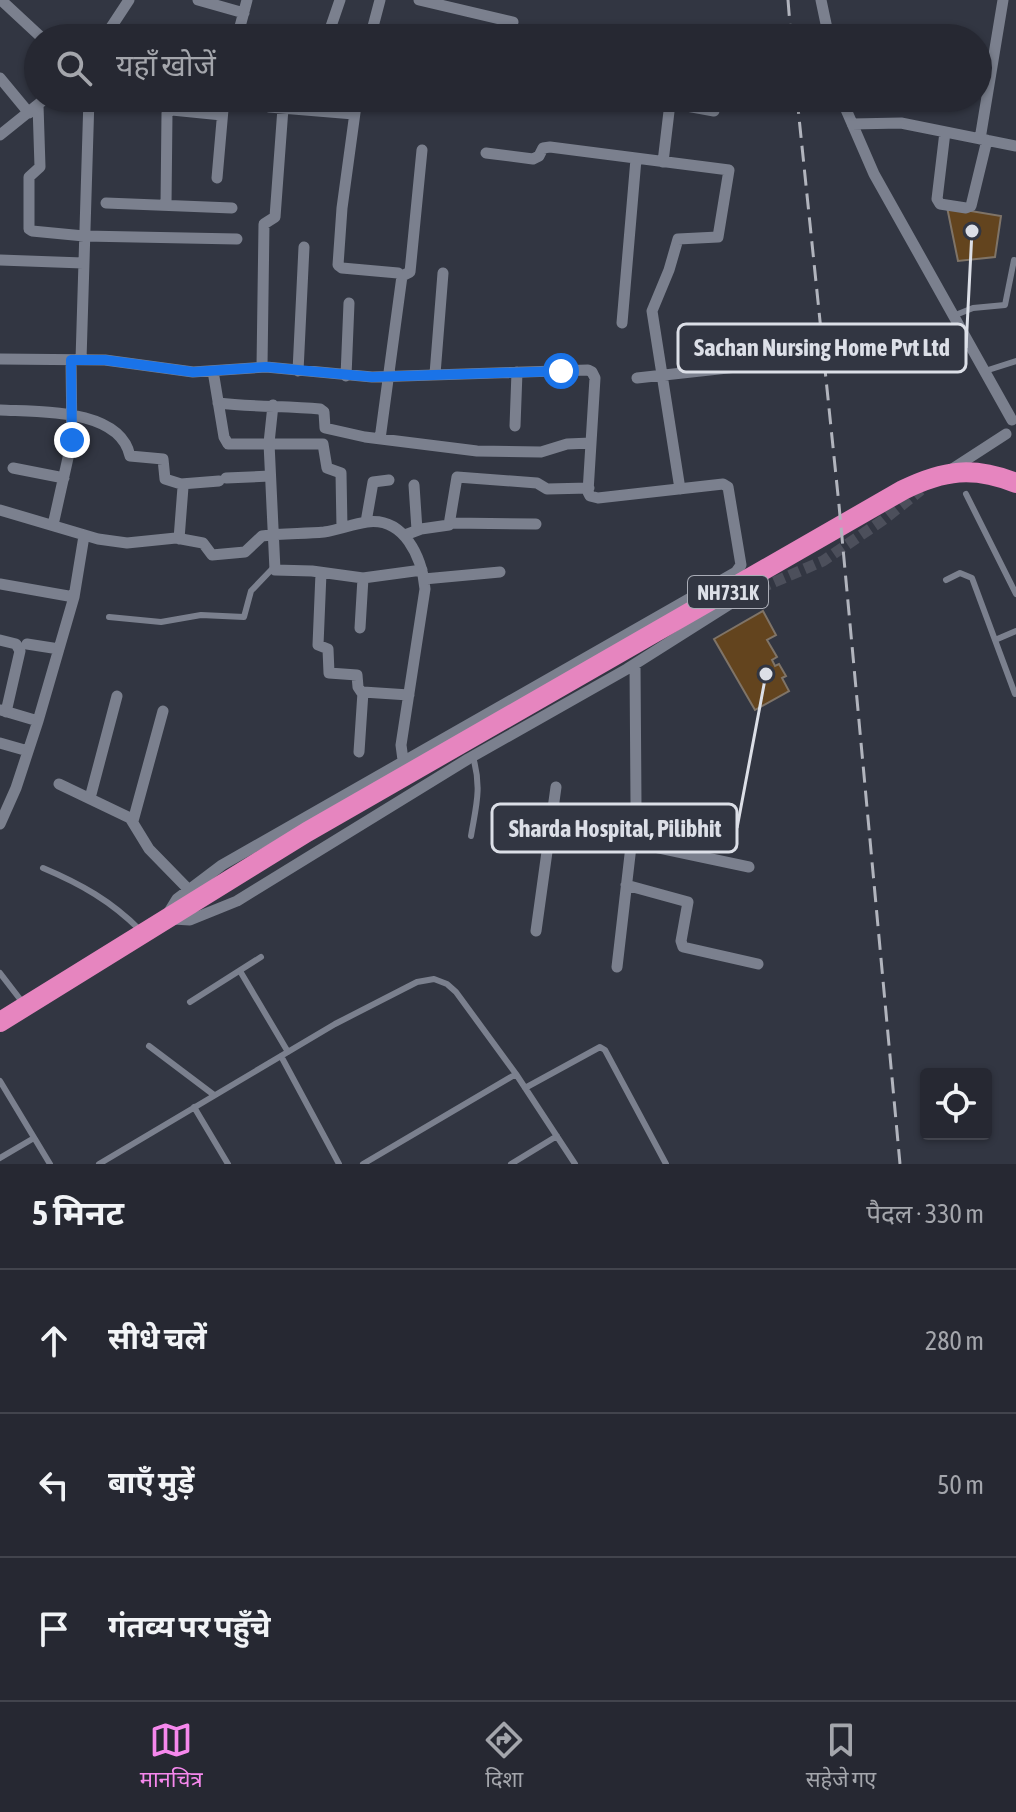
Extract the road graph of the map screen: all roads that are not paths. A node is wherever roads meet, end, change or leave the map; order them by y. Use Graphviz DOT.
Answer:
graph roads {
  1 [pos="1,0"];
  2 [pos="129,0"];
  3 [pos="247,0"];
  4 [pos="340,0"];
  5 [pos="380,0"];
  6 [pos="419,0"];
  7 [pos="821,0"];
  8 [pos="1003,0"];
  9 [pos="202,1"];
  10 [pos="244,13"];
  11 [pos="513,22"];
  12 [pos="27,24"];
  13 [pos="114,24"];
  14 [pos="241,24"];
  15 [pos="332,24"];
  16 [pos="374,24"];
  17 [pos="826,24"];
  18 [pos="992,77"];
  19 [pos="0,78"];
  20 [pos="24,95"];
  21 [pos="28,112"];
  22 [pos="38,112"];
  23 [pos="88,112"];
  24 [pos="169,112"];
  25 [pos="190,112"];
  26 [pos="222,112"];
  27 [pos="283,112"];
  28 [pos="330,112"];
  29 [pos="669,112"];
  30 [pos="847,112"];
  31 [pos="987,112"];
  32 [pos="354,114"];
  33 [pos="222,115"];
  34 [pos="852,124"];
  35 [pos="2,129"];
  36 [pos="945,132"];
  37 [pos="1016,132"];
  38 [pos="983,140"];
  39 [pos="1015,146"];
  40 [pos="422,150"];
  41 [pos="486,153"];
  42 [pos="636,159"];
  43 [pos="663,162"];
  44 [pos="217,178"];
  45 [pos="106,203"];
  46 [pos="166,205"];
  47 [pos="232,208"];
  48 [pos="84,236"];
  49 [pos="237,239"];
  50 [pos="304,247"];
  51 [pos="0,260"];
  52 [pos="1014,260"];
  53 [pos="83,263"];
  54 [pos="443,273"];
  55 [pos="402,276"];
  56 [pos="349,303"];
  57 [pos="953,316"];
  58 [pos="622,323"];
  59 [pos="0,359"];
  60 [pos="76,360"];
  61 [pos="1016,361"];
  62 [pos="755,365"];
  63 [pos="262,367"];
  64 [pos="213,371"];
  65 [pos="298,371"];
  66 [pos="984,371"];
  67 [pos="517,372"];
  68 [pos="435,374"];
  69 [pos="663,375"];
  70 [pos="346,376"];
  71 [pos="389,376"];
  72 [pos="637,378"];
  73 [pos="218,403"];
  74 [pos="273,405"];
  75 [pos="0,410"];
  76 [pos="73,415"];
  77 [pos="1014,420"];
  78 [pos="515,426"];
  79 [pos="1011,438"];
  80 [pos="380,439"];
  81 [pos="269,443"];
  82 [pos="591,443"];
  83 [pos="13,468"];
  84 [pos="270,476"];
  85 [pos="64,478"];
  86 [pos="389,480"];
  87 [pos="1016,483"];
  88 [pos="181,484"];
  89 [pos="414,485"];
  90 [pos="925,486"];
  91 [pos="589,488"];
  92 [pos="680,489"];
  93 [pos="966,494"];
  94 [pos="0,510"];
  95 [pos="366,522"];
  96 [pos="450,523"];
  97 [pos="536,524"];
  98 [pos="53,525"];
  99 [pos="342,528"];
  100 [pos="411,533"];
  101 [pos="273,535"];
  102 [pos="84,536"];
  103 [pos="179,539"];
  104 [pos="273,568"];
  105 [pos="500,572"];
  106 [pos="321,573"];
  107 [pos="423,575"];
  108 [pos="363,578"];
  109 [pos="946,580"];
  110 [pos="0,584"];
  111 [pos="1016,594"];
  112 [pos="744,595"];
  113 [pos="74,597"];
  114 [pos="109,617"];
  115 [pos="360,628"];
  116 [pos="1016,631"];
  117 [pos="0,640"];
  118 [pos="995,640"];
  119 [pos="27,644"];
  120 [pos="59,649"];
  121 [pos="635,664"];
  122 [pos="362,693"];
  123 [pos="1015,694"];
  124 [pos="409,695"];
  125 [pos="117,696"];
  126 [pos="3,711"];
  127 [pos="163,711"];
  128 [pos="38,721"];
  129 [pos="0,743"];
  130 [pos="28,751"];
  131 [pos="359,752"];
  132 [pos="473,757"];
  133 [pos="403,760"];
  134 [pos="59,784"];
  135 [pos="556,787"];
  136 [pos="90,798"];
  137 [pos="133,821"];
  138 [pos="0,824"];
  139 [pos="633,828"];
  140 [pos="550,832"];
  141 [pos="471,836"];
  142 [pos="631,842"];
  143 [pos="749,867"];
  144 [pos="43,868"];
  145 [pos="626,885"];
  146 [pos="189,890"];
  147 [pos="164,919"];
  148 [pos="536,931"];
  149 [pos="143,932"];
  150 [pos="261,957"];
  151 [pos="758,964"];
  152 [pos="617,967"];
  153 [pos="240,971"];
  154 [pos="0,973"];
  155 [pos="190,1002"];
  156 [pos="25,1006"];
  157 [pos="0,1022"];
  158 [pos="149,1046"];
  159 [pos="284,1054"];
  160 [pos="516,1074"];
  161 [pos="0,1081"];
  162 [pos="525,1088"];
  163 [pos="214,1095"];
  164 [pos="194,1107"];
  165 [pos="557,1136"];
  166 [pos="34,1138"];
  167 [pos="0,1158"];
  168 [pos="50,1164"];
  169 [pos="99,1164"];
  170 [pos="228,1164"];
  171 [pos="339,1164"];
  172 [pos="363,1164"];
  173 [pos="511,1164"];
  174 [pos="575,1164"];
  175 [pos="666,1164"];
  1 -- 12 [label="street"];
  2 -- 13 [label="street"];
  3 -- 10 [label="street"];
  4 -- 15 [label="street"];
  5 -- 16 [label="street"];
  6 -- 11 [label="street"];
  7 -- 17 [label="street"];
  8 -- 18 [label="street"];
  9 -- 10 [label="street"];
  10 -- 14 [label="street"];
  19 -- 20 [label="street"];
  21 -- 35 [label="street"];
  22 -- 48 [label="street"];
  23 -- 48 [label="street"];
  24 -- 46 [label="street"];
  25 -- 33 [label="street"];
  26 -- 33 [label="street"];
  27 -- 63 [label="street"];
  28 -- 32 [label="street"];
  29 -- 43 [label="street"];
  30 -- 34 [label="street"];
  31 -- 38 [label="street"];
  32 -- 55 [label="street"];
  33 -- 44 [label="street"];
  34 -- 36 [label="street"];
  34 -- 57 [label="street"];
  36 -- 38 [label="street"];
  36 -- 38 [label="street"];
  37 -- 39 [label="street"];
  38 -- 39 [label="street"];
  40 -- 55 [label="street"];
  41 -- 42 [label="street"];
  42 -- 43 [label="street"];
  42 -- 58 [label="street"];
  43 -- 69 [label="street"];
  45 -- 46 [label="street"];
  46 -- 47 [label="street"];
  48 -- 49 [label="street"];
  48 -- 53 [label="street"];
  50 -- 65 [label="street"];
  51 -- 53 [label="street"];
  52 -- 57 [label="lane"];
  53 -- 60 [label="street"];
  54 -- 68 [label="street"];
  55 -- 71 [label="street"];
  56 -- 70 [label="street"];
  57 -- 66 [label="street"];
  59 -- 60 [label="street"];
  60 -- 64 [label="street"];
  60 -- 76 [label="street"];
  61 -- 66 [label="lane"];
  62 -- 69 [label="street"];
  63 -- 64 [label="street"];
  63 -- 65 [label="street"];
  64 -- 73 [label="street"];
  65 -- 70 [label="street"];
  66 -- 77 [label="street"];
  67 -- 68 [label="street"];
  67 -- 78 [label="street"];
  67 -- 82 [label="street"];
  68 -- 71 [label="street"];
  69 -- 72 [label="street"];
  69 -- 92 [label="street"];
  70 -- 71 [label="street"];
  71 -- 80 [label="street"];
  73 -- 74 [label="street"];
  73 -- 81 [label="street"];
  74 -- 80 [label="street"];
  74 -- 81 [label="street"];
  75 -- 76 [label="street"];
  76 -- 85 [label="street"];
  76 -- 88 [label="street"];
  77 -- 79 [label="street"];
  79 -- 90 [label="street"];
  80 -- 82 [label="street"];
  81 -- 84 [label="street"];
  81 -- 99 [label="street"];
  82 -- 91 [label="street"];
  83 -- 85 [label="street"];
  84 -- 88 [label="street"];
  84 -- 101 [label="street"];
  85 -- 98 [label="street"];
  86 -- 95 [label="street"];
  87 -- 147 [label="highway, NH731K"];
  88 -- 103 [label="street"];
  89 -- 100 [label="street"];
  91 -- 92 [label="street"];
  91 -- 96 [label="street"];
  92 -- 133 [label="street"];
  93 -- 111 [label="lane"];
  94 -- 98 [label="street"];
  95 -- 99 [label="street"];
  95 -- 100 [label="street"];
  96 -- 97 [label="street"];
  96 -- 100 [label="street"];
  98 -- 102 [label="street"];
  99 -- 101 [label="street"];
  100 -- 107 [label="street"];
  101 -- 103 [label="street"];
  101 -- 104 [label="street"];
  102 -- 103 [label="street"];
  102 -- 113 [label="street"];
  104 -- 106 [label="street"];
  104 -- 114 [label="lane"];
  105 -- 107 [label="street"];
  106 -- 108 [label="street"];
  106 -- 122 [label="street"];
  107 -- 108 [label="street"];
  107 -- 124 [label="street"];
  108 -- 115 [label="street"];
  109 -- 118 [label="lane"];
  110 -- 113 [label="street"];
  112 -- 121 [label="street"];
  113 -- 120 [label="street"];
  116 -- 118 [label="lane"];
  117 -- 126 [label="street"];
  118 -- 123 [label="lane"];
  119 -- 120 [label="street"];
  120 -- 128 [label="street"];
  121 -- 132 [label="street"];
  121 -- 139 [label="street"];
  122 -- 124 [label="street"];
  122 -- 131 [label="street"];
  124 -- 133 [label="street"];
  125 -- 136 [label="street"];
  126 -- 128 [label="street"];
  127 -- 137 [label="street"];
  128 -- 130 [label="street"];
  129 -- 130 [label="street"];
  130 -- 138 [label="street"];
  132 -- 141 [label="lane"];
  132 -- 147 [label="street"];
  133 -- 146 [label="street"];
  134 -- 136 [label="street"];
  135 -- 140 [label="street"];
  136 -- 137 [label="street"];
  137 -- 146 [label="street"];
  139 -- 140 [label="street"];
  139 -- 142 [label="street"];
  140 -- 148 [label="street"];
  142 -- 143 [label="street"];
  142 -- 145 [label="street"];
  144 -- 149 [label="lane"];
  145 -- 151 [label="street"];
  145 -- 152 [label="street"];
  146 -- 147 [label="street"];
  147 -- 149 [label="highway, NH731K"];
  149 -- 156 [label="highway, NH731K"];
  150 -- 153 [label="lane"];
  153 -- 155 [label="lane"];
  153 -- 159 [label="lane"];
  154 -- 156 [label="lane"];
  156 -- 157 [label="highway, NH731K"];
  158 -- 163 [label="lane"];
  159 -- 160 [label="lane"];
  159 -- 163 [label="lane"];
  159 -- 171 [label="lane"];
  160 -- 162 [label="lane"];
  160 -- 172 [label="lane"];
  161 -- 166 [label="lane"];
  162 -- 165 [label="lane"];
  162 -- 175 [label="lane"];
  163 -- 164 [label="lane"];
  164 -- 169 [label="lane"];
  164 -- 170 [label="lane"];
  165 -- 173 [label="lane"];
  165 -- 174 [label="lane"];
  166 -- 167 [label="lane"];
  166 -- 168 [label="lane"];
}
